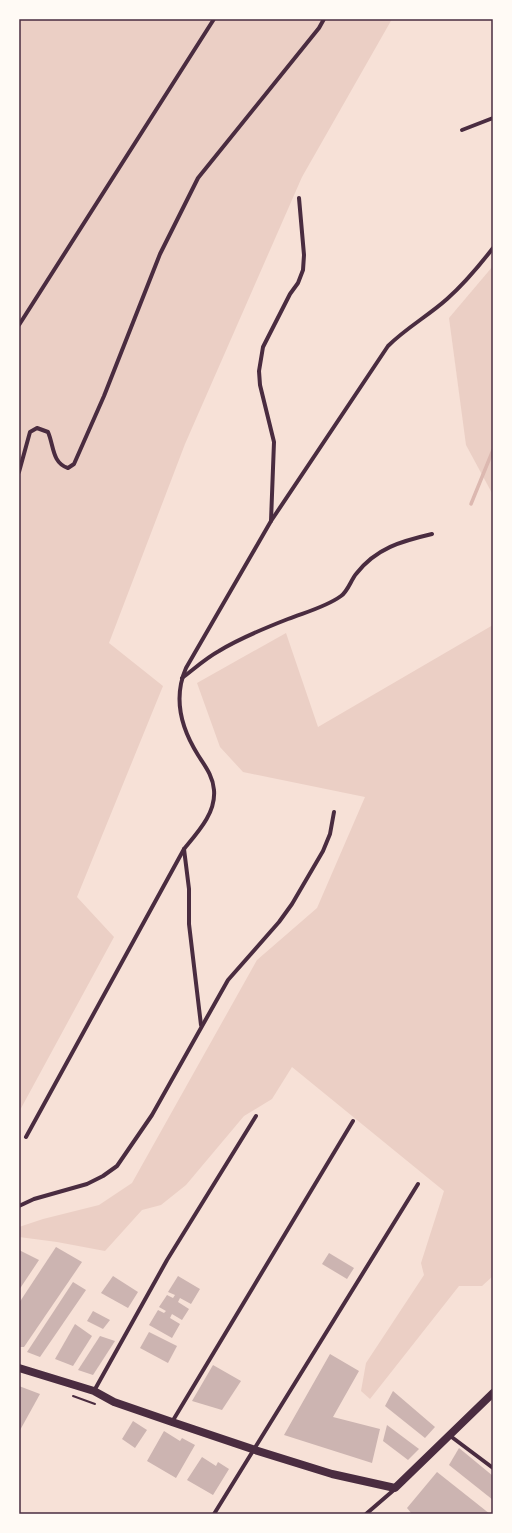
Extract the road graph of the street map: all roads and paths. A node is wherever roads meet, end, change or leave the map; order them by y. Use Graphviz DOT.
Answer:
graph roads {
  1 [pos="214,19"];
  2 [pos="324,19"];
  3 [pos="493,118"];
  4 [pos="462,130"];
  5 [pos="299,198"];
  6 [pos="493,248"];
  7 [pos="19,325"];
  8 [pos="19,472"];
  9 [pos="272,522"];
  10 [pos="432,534"];
  11 [pos="182,678"];
  12 [pos="334,812"];
  13 [pos="184,848"];
  14 [pos="201,1025"];
  15 [pos="256,1116"];
  16 [pos="353,1121"];
  17 [pos="26,1137"];
  18 [pos="418,1184"];
  19 [pos="19,1206"];
  20 [pos="19,1368"];
  21 [pos="94,1391"];
  22 [pos="493,1393"];
  23 [pos="172,1422"];
  24 [pos="449,1435"];
  25 [pos="255,1450"];
  26 [pos="493,1468"];
  27 [pos="395,1488"];
  28 [pos="214,1514"];
  29 [pos="366,1514"];
  1 -- 7 [label="street"];
  2 -- 8 [label="street"];
  3 -- 4 [label="street"];
  5 -- 9 [label="street"];
  6 -- 9 [label="street"];
  9 -- 11 [label="street"];
  10 -- 11 [label="street"];
  11 -- 13 [label="street"];
  12 -- 14 [label="street"];
  13 -- 14 [label="street"];
  13 -- 17 [label="street"];
  14 -- 19 [label="street"];
  15 -- 21 [label="street"];
  16 -- 23 [label="street"];
  18 -- 25 [label="street"];
  20 -- 21 [label="main road"];
  21 -- 23 [label="main road"];
  22 -- 24 [label="main road"];
  23 -- 25 [label="main road"];
  24 -- 26 [label="street"];
  24 -- 27 [label="main road"];
  25 -- 27 [label="main road"];
  25 -- 28 [label="street"];
  27 -- 29 [label="street"];
}
